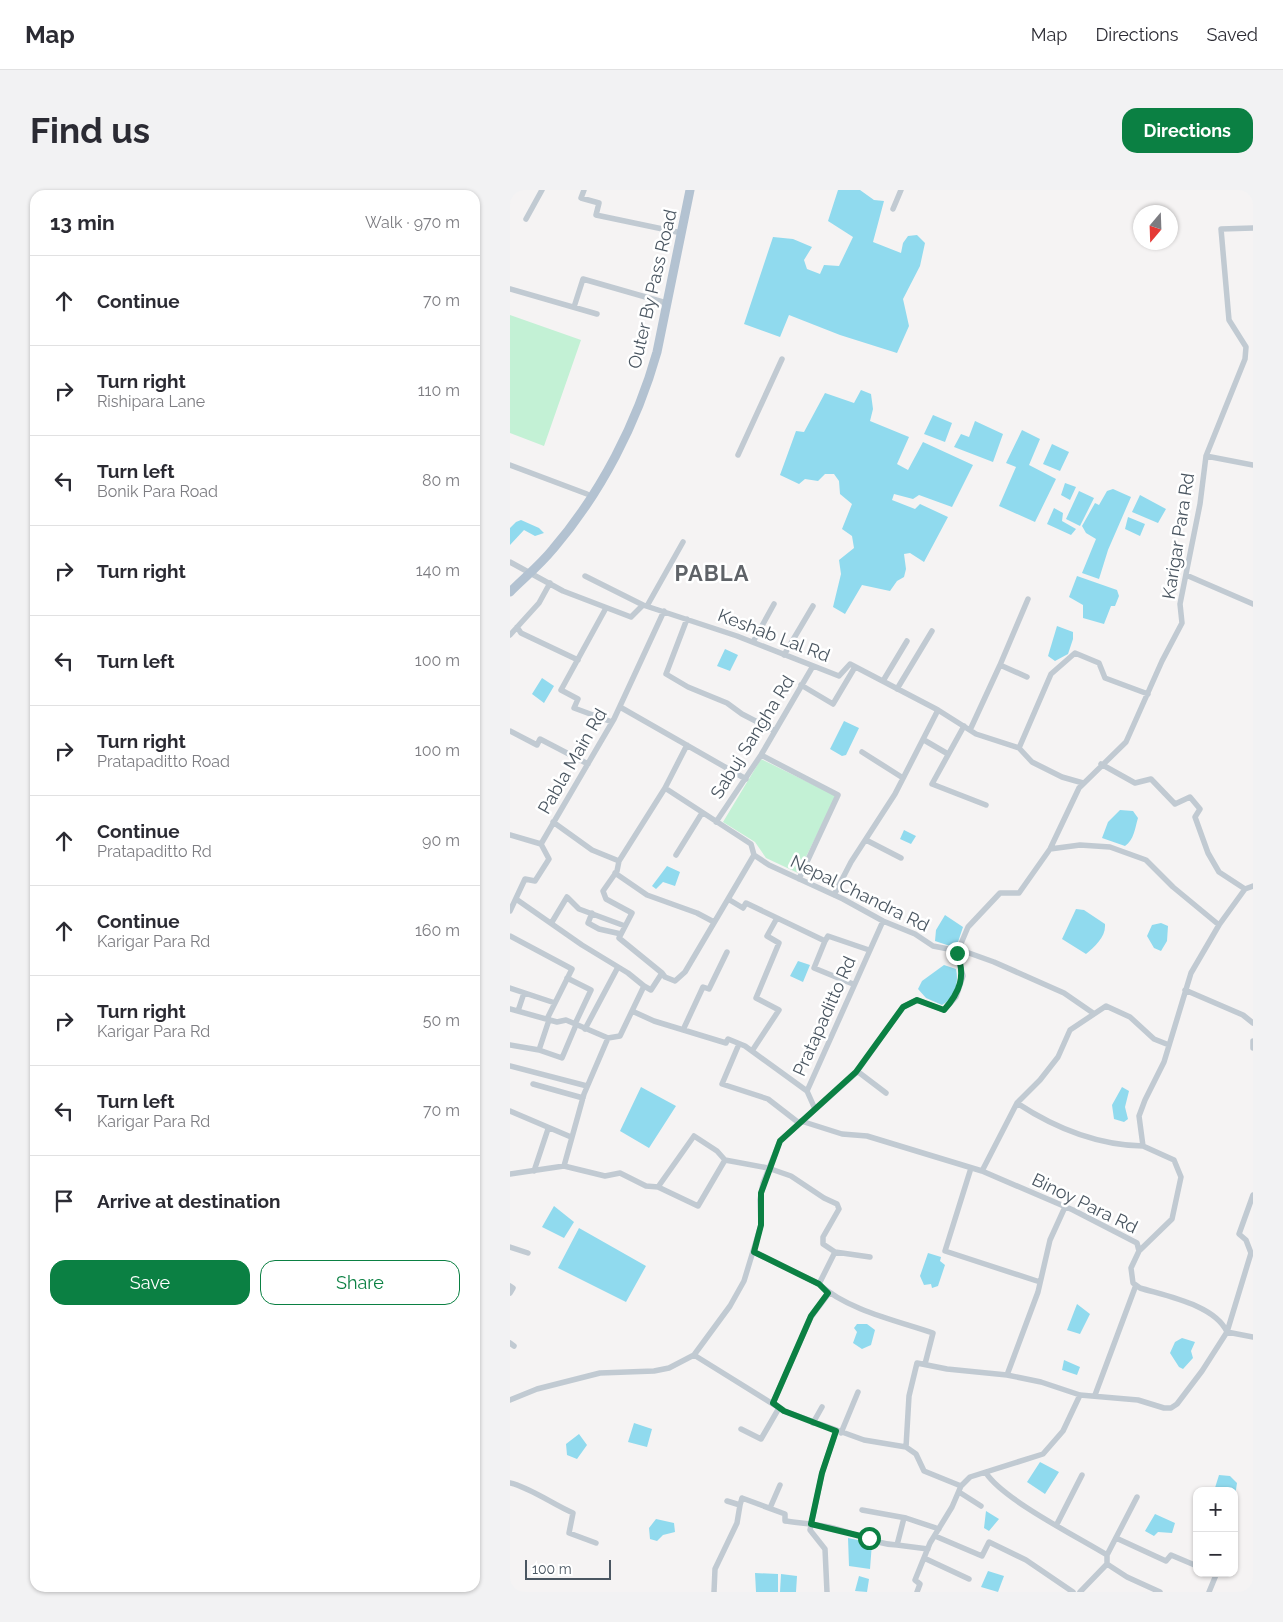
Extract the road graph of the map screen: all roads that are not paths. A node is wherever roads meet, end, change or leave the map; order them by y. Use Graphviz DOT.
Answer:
graph roads {
  1 [pos="542,190"];
  2 [pos="584,190"];
  3 [pos="685,190"];
  4 [pos="690,190"];
  5 [pos="901,190"];
  6 [pos="893,209"];
  7 [pos="526,219"];
  8 [pos="1253,228"];
  9 [pos="677,232"];
  10 [pos="510,289"];
  11 [pos="663,302"];
  12 [pos="574,307"];
  13 [pos="597,314"];
  14 [pos="1250,347"];
  15 [pos="782,359"];
  16 [pos="738,455"];
  17 [pos="1206,456"];
  18 [pos="510,465"];
  19 [pos="1253,465"];
  20 [pos="587,494"];
  21 [pos="683,542"];
  22 [pos="510,562"];
  23 [pos="529,571"];
  24 [pos="1186,574"];
  25 [pos="585,576"];
  26 [pos="550,583"];
  27 [pos="510,587"];
  28 [pos="510,592"];
  29 [pos="1028,599"];
  30 [pos="774,604"];
  31 [pos="1253,604"];
  32 [pos="645,605"];
  33 [pos="813,606"];
  34 [pos="606,608"];
  35 [pos="664,611"];
  36 [pos="687,619"];
  37 [pos="517,627"];
  38 [pos="932,631"];
  39 [pos="510,635"];
  40 [pos="907,641"];
  41 [pos="753,642"];
  42 [pos="784,655"];
  43 [pos="578,660"];
  44 [pos="1000,664"];
  45 [pos="813,666"];
  46 [pos="855,667"];
  47 [pos="1027,677"];
  48 [pos="883,681"];
  49 [pos="801,685"];
  50 [pos="897,689"];
  51 [pos="1148,694"];
  52 [pos="620,707"];
  53 [pos="938,710"];
  54 [pos="612,722"];
  55 [pos="967,728"];
  56 [pos="775,731"];
  57 [pos="511,732"];
  58 [pos="510,739"];
  59 [pos="924,740"];
  60 [pos="687,745"];
  61 [pos="1019,748"];
  62 [pos="862,752"];
  63 [pos="948,754"];
  64 [pos="761,755"];
  65 [pos="588,764"];
  66 [pos="1102,764"];
  67 [pos="903,778"];
  68 [pos="746,779"];
  69 [pos="1084,782"];
  70 [pos="665,788"];
  71 [pos="986,805"];
  72 [pos="702,813"];
  73 [pos="553,822"];
  74 [pos="716,822"];
  75 [pos="510,835"];
  76 [pos="866,840"];
  77 [pos="541,844"];
  78 [pos="1050,849"];
  79 [pos="754,854"];
  80 [pos="676,855"];
  81 [pos="901,858"];
  82 [pos="619,861"];
  83 [pos="615,874"];
  84 [pos="799,879"];
  85 [pos="1253,886"];
  86 [pos="1245,889"];
  87 [pos="834,895"];
  88 [pos="516,899"];
  89 [pos="728,899"];
  90 [pos="510,911"];
  91 [pos="592,913"];
  92 [pos="777,918"];
  93 [pos="883,921"];
  94 [pos="552,922"];
  95 [pos="714,922"];
  96 [pos="1219,924"];
  97 [pos="625,926"];
  98 [pos="621,934"];
  99 [pos="510,936"];
  100 [pos="825,941"];
  101 [pos="869,950"];
  102 [pos="957,951"];
  103 [pos="727,952"];
  104 [pos="618,967"];
  105 [pos="662,973"];
  106 [pos="567,978"];
  107 [pos="853,984"];
  108 [pos="644,986"];
  109 [pos="510,988"];
  110 [pos="1185,990"];
  111 [pos="524,993"];
  112 [pos="555,1003"];
  113 [pos="510,1009"];
  114 [pos="518,1011"];
  115 [pos="632,1011"];
  116 [pos="1094,1013"];
  117 [pos="548,1020"];
  118 [pos="1253,1023"];
  119 [pos="576,1025"];
  120 [pos="585,1029"];
  121 [pos="682,1030"];
  122 [pos="608,1038"];
  123 [pos="1253,1041"];
  124 [pos="739,1044"];
  125 [pos="510,1045"];
  126 [pos="1169,1046"];
  127 [pos="1253,1048"];
  128 [pos="539,1050"];
  129 [pos="752,1051"];
  130 [pos="510,1066"];
  131 [pos="856,1071"];
  132 [pos="533,1084"];
  133 [pos="587,1086"];
  134 [pos="807,1091"];
  135 [pos="886,1093"];
  136 [pos="583,1098"];
  137 [pos="1018,1103"];
  138 [pos="815,1109"];
  139 [pos="510,1112"];
  140 [pos="800,1122"];
  141 [pos="548,1128"];
  142 [pos="571,1137"];
  143 [pos="1143,1146"];
  144 [pos="725,1160"];
  145 [pos="564,1166"];
  146 [pos="768,1168"];
  147 [pos="971,1168"];
  148 [pos="534,1171"];
  149 [pos="982,1171"];
  150 [pos="510,1174"];
  151 [pos="658,1187"];
  152 [pos="1253,1195"];
  153 [pos="1064,1207"];
  154 [pos="510,1247"];
  155 [pos="1139,1251"];
  156 [pos="754,1252"];
  157 [pos="835,1252"];
  158 [pos="528,1253"];
  159 [pos="870,1257"];
  160 [pos="1040,1282"];
  161 [pos="819,1284"];
  162 [pos="1136,1285"];
  163 [pos="510,1286"];
  164 [pos="510,1293"];
  165 [pos="828,1293"];
  166 [pos="1227,1332"];
  167 [pos="1253,1337"];
  168 [pos="694,1355"];
  169 [pos="925,1364"];
  170 [pos="1008,1375"];
  171 [pos="858,1392"];
  172 [pos="1080,1395"];
  173 [pos="1095,1395"];
  174 [pos="510,1400"];
  175 [pos="773,1403"];
  176 [pos="822,1407"];
  177 [pos="779,1408"];
  178 [pos="814,1423"];
  179 [pos="741,1429"];
  180 [pos="839,1432"];
  181 [pos="906,1447"];
  182 [pos="986,1473"];
  183 [pos="1082,1475"];
  184 [pos="510,1483"];
  185 [pos="780,1486"];
  186 [pos="960,1489"];
  187 [pos="1137,1498"];
  188 [pos="727,1501"];
  189 [pos="740,1505"];
  190 [pos="981,1506"];
  191 [pos="770,1508"];
  192 [pos="862,1510"];
  193 [pos="904,1518"];
  194 [pos="811,1524"];
  195 [pos="1057,1524"];
  196 [pos="939,1528"];
  197 [pos="935,1536"];
  198 [pos="1116,1538"];
  199 [pos="596,1543"];
  200 [pos="897,1546"];
  201 [pos="928,1549"];
  202 [pos="1107,1555"];
  203 [pos="924,1558"];
  204 [pos="1107,1564"];
  205 [pos="1193,1564"];
  206 [pos="1215,1577"];
  207 [pos="969,1579"];
  208 [pos="714,1592"];
  209 [pos="826,1592"];
  210 [pos="917,1592"];
  211 [pos="1073,1592"];
  212 [pos="1080,1592"];
  213 [pos="1160,1592"];
  214 [pos="1209,1592"];
  1 -- 7 [label="street"];
  2 -- 9 [label="street"];
  3 -- 9 [label="main road, Outer By Pass Road"];
  4 -- 23 [label="main road, Outer By Pass Road"];
  5 -- 6 [label="street"];
  8 -- 14 [label="street, Karigar Para Rd"];
  9 -- 11 [label="main road, Outer By Pass Road"];
  10 -- 12 [label="street"];
  11 -- 12 [label="street"];
  11 -- 20 [label="main road, Outer By Pass Road"];
  12 -- 13 [label="street"];
  14 -- 17 [label="street, Karigar Para Rd"];
  15 -- 16 [label="street"];
  17 -- 19 [label="street"];
  17 -- 24 [label="street, Karigar Para Rd"];
  18 -- 20 [label="street"];
  20 -- 23 [label="main road, Outer By Pass Road"];
  21 -- 32 [label="street"];
  22 -- 23 [label="street"];
  23 -- 26 [label="street"];
  23 -- 27 [label="main road, Outer By Pass Road"];
  23 -- 28 [label="main road, Outer By Pass Road"];
  24 -- 31 [label="street"];
  24 -- 51 [label="street, Karigar Para Rd"];
  25 -- 32 [label="street, Keshab Lal Rd"];
  26 -- 34 [label="street"];
  26 -- 37 [label="street"];
  29 -- 44 [label="street"];
  30 -- 41 [label="street"];
  32 -- 34 [label="street"];
  32 -- 35 [label="street, Keshab Lal Rd"];
  33 -- 42 [label="street"];
  34 -- 43 [label="street"];
  35 -- 36 [label="street, Keshab Lal Rd"];
  35 -- 52 [label="street, Pabla Main Rd"];
  36 -- 41 [label="street, Keshab Lal Rd"];
  36 -- 56 [label="street"];
  37 -- 39 [label="street"];
  37 -- 43 [label="street"];
  38 -- 50 [label="street"];
  40 -- 48 [label="street"];
  41 -- 42 [label="street, Keshab Lal Rd"];
  42 -- 45 [label="street, Keshab Lal Rd"];
  43 -- 54 [label="street"];
  44 -- 47 [label="street"];
  44 -- 55 [label="street"];
  45 -- 46 [label="street, Keshab Lal Rd"];
  45 -- 49 [label="street, Sabuj Sangha Rd"];
  46 -- 48 [label="street"];
  46 -- 49 [label="street"];
  48 -- 50 [label="street"];
  49 -- 56 [label="street, Sabuj Sangha Rd"];
  50 -- 53 [label="street"];
  51 -- 61 [label="street"];
  51 -- 66 [label="street, Karigar Para Rd"];
  52 -- 54 [label="street, Pabla Main Rd"];
  52 -- 60 [label="street"];
  53 -- 55 [label="street"];
  53 -- 59 [label="street"];
  54 -- 65 [label="street, Pabla Main Rd"];
  55 -- 61 [label="street"];
  55 -- 63 [label="street"];
  56 -- 64 [label="street, Sabuj Sangha Rd"];
  57 -- 58 [label="street"];
  57 -- 65 [label="street"];
  59 -- 63 [label="street"];
  59 -- 67 [label="street"];
  60 -- 68 [label="street"];
  60 -- 70 [label="street"];
  61 -- 69 [label="street"];
  62 -- 67 [label="street"];
  63 -- 71 [label="street"];
  64 -- 68 [label="street, Sabuj Sangha Rd"];
  64 -- 84 [label="street"];
  65 -- 73 [label="street, Pabla Main Rd"];
  66 -- 69 [label="street, Karigar Para Rd"];
  66 -- 86 [label="street"];
  67 -- 76 [label="street"];
  68 -- 74 [label="street, Sabuj Sangha Rd"];
  69 -- 78 [label="street, Karigar Para Rd"];
  70 -- 72 [label="street, Nepal Chandra Rd"];
  70 -- 82 [label="street"];
  72 -- 74 [label="street, Nepal Chandra Rd"];
  72 -- 80 [label="street"];
  73 -- 77 [label="street, Pabla Main Rd"];
  73 -- 82 [label="street"];
  74 -- 79 [label="street, Nepal Chandra Rd"];
  75 -- 77 [label="street"];
  76 -- 81 [label="street"];
  76 -- 87 [label="street"];
  77 -- 88 [label="street"];
  78 -- 96 [label="street"];
  78 -- 102 [label="street, Karigar Para Rd"];
  79 -- 84 [label="street, Nepal Chandra Rd"];
  79 -- 89 [label="street"];
  82 -- 83 [label="street"];
  83 -- 95 [label="street"];
  83 -- 97 [label="street"];
  84 -- 87 [label="street, Nepal Chandra Rd"];
  85 -- 86 [label="street"];
  86 -- 96 [label="street"];
  87 -- 93 [label="street, Nepal Chandra Rd"];
  88 -- 90 [label="street"];
  88 -- 94 [label="street"];
  89 -- 92 [label="street"];
  89 -- 95 [label="street"];
  91 -- 94 [label="street"];
  91 -- 97 [label="street"];
  91 -- 98 [label="street"];
  92 -- 100 [label="street"];
  92 -- 129 [label="street"];
  93 -- 101 [label="street, Pratapaditto Rd"];
  93 -- 102 [label="street, Nepal Chandra Rd"];
  94 -- 104 [label="street"];
  95 -- 105 [label="street"];
  96 -- 110 [label="street"];
  97 -- 98 [label="street"];
  98 -- 105 [label="street"];
  99 -- 106 [label="street"];
  100 -- 101 [label="street"];
  100 -- 107 [label="street"];
  101 -- 107 [label="street, Pratapaditto Rd"];
  102 -- 116 [label="street, Nepal Chandra Rd"];
  102 -- 131 [label="street"];
  103 -- 121 [label="street"];
  104 -- 108 [label="street"];
  104 -- 120 [label="street"];
  105 -- 108 [label="street"];
  106 -- 112 [label="street"];
  106 -- 119 [label="street"];
  107 -- 134 [label="street, Pratapaditto Rd"];
  108 -- 115 [label="street"];
  109 -- 111 [label="street"];
  110 -- 118 [label="street"];
  110 -- 126 [label="street"];
  111 -- 112 [label="street"];
  111 -- 114 [label="street"];
  112 -- 117 [label="street"];
  113 -- 114 [label="street"];
  114 -- 117 [label="street"];
  115 -- 121 [label="street"];
  115 -- 122 [label="street"];
  116 -- 126 [label="street"];
  116 -- 137 [label="street"];
  117 -- 119 [label="street"];
  117 -- 128 [label="street"];
  119 -- 120 [label="street"];
  119 -- 128 [label="street"];
  120 -- 122 [label="street"];
  121 -- 124 [label="street"];
  122 -- 133 [label="street"];
  123 -- 127 [label="street"];
  124 -- 129 [label="street"];
  124 -- 140 [label="street"];
  125 -- 128 [label="street"];
  126 -- 143 [label="street"];
  129 -- 134 [label="street"];
  130 -- 133 [label="street"];
  131 -- 135 [label="street"];
  131 -- 138 [label="street"];
  132 -- 136 [label="street"];
  133 -- 136 [label="street"];
  134 -- 138 [label="street, Pratapaditto Rd"];
  136 -- 142 [label="street"];
  137 -- 143 [label="street"];
  137 -- 149 [label="street"];
  138 -- 140 [label="street"];
  139 -- 141 [label="street"];
  140 -- 146 [label="street"];
  140 -- 147 [label="street, Binoy Para Rd"];
  141 -- 142 [label="street"];
  141 -- 148 [label="street"];
  142 -- 145 [label="street"];
  143 -- 155 [label="street"];
  144 -- 146 [label="street"];
  144 -- 151 [label="street"];
  144 -- 151 [label="street"];
  145 -- 148 [label="street"];
  145 -- 151 [label="street"];
  146 -- 156 [label="street"];
  146 -- 157 [label="street"];
  147 -- 149 [label="street, Binoy Para Rd"];
  147 -- 160 [label="street"];
  148 -- 150 [label="street"];
  149 -- 153 [label="street, Binoy Para Rd"];
  152 -- 166 [label="street"];
  153 -- 155 [label="street, Binoy Para Rd"];
  153 -- 160 [label="street"];
  154 -- 158 [label="street"];
  155 -- 162 [label="street, Binoy Para Rd"];
  156 -- 161 [label="street"];
  156 -- 168 [label="street"];
  157 -- 159 [label="street"];
  157 -- 161 [label="street"];
  160 -- 170 [label="street"];
  161 -- 165 [label="street"];
  162 -- 166 [label="street"];
  162 -- 173 [label="street"];
  163 -- 164 [label="street"];
  165 -- 169 [label="street"];
  165 -- 175 [label="street"];
  166 -- 167 [label="street"];
  166 -- 173 [label="street"];
  168 -- 174 [label="street"];
  168 -- 175 [label="street"];
  169 -- 170 [label="street"];
  169 -- 181 [label="street"];
  170 -- 172 [label="street"];
  171 -- 180 [label="street"];
  172 -- 173 [label="street"];
  172 -- 182 [label="street"];
  175 -- 177 [label="street"];
  176 -- 178 [label="street"];
  177 -- 178 [label="street"];
  177 -- 179 [label="street"];
  178 -- 180 [label="street"];
  180 -- 181 [label="street"];
  180 -- 194 [label="street"];
  181 -- 186 [label="street"];
  182 -- 186 [label="street"];
  182 -- 195 [label="street"];
  183 -- 195 [label="street"];
  184 -- 199 [label="street"];
  185 -- 191 [label="street"];
  186 -- 190 [label="street"];
  186 -- 196 [label="street"];
  187 -- 198 [label="street"];
  188 -- 189 [label="street"];
  189 -- 191 [label="street"];
  189 -- 208 [label="street"];
  191 -- 194 [label="street"];
  192 -- 193 [label="street"];
  193 -- 196 [label="street"];
  193 -- 200 [label="street"];
  194 -- 200 [label="street"];
  194 -- 209 [label="street"];
  195 -- 202 [label="street"];
  196 -- 197 [label="street"];
  197 -- 201 [label="street"];
  197 -- 211 [label="street"];
  198 -- 202 [label="street"];
  198 -- 205 [label="street"];
  200 -- 201 [label="street"];
  201 -- 203 [label="street"];
  202 -- 204 [label="street"];
  203 -- 207 [label="street"];
  203 -- 210 [label="street"];
  204 -- 212 [label="street"];
  204 -- 213 [label="street"];
  206 -- 214 [label="street"];
}
